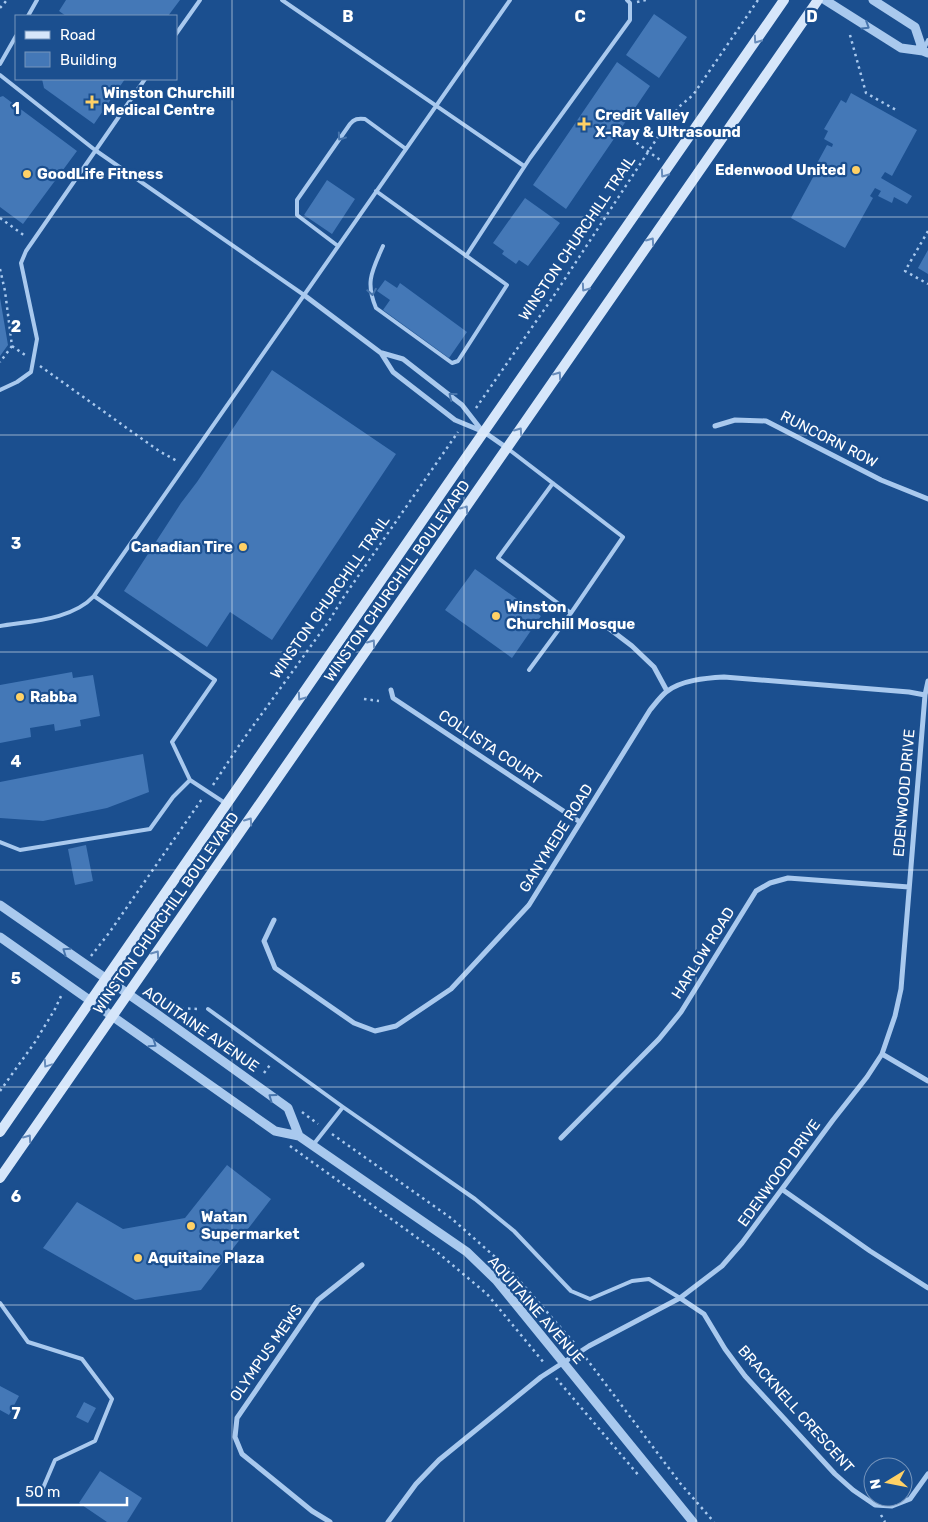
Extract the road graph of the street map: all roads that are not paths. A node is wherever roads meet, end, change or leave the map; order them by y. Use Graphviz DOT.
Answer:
graph roads {
  1 [pos="37,0"];
  2 [pos="200,0"];
  3 [pos="282,0"];
  4 [pos="510,0"];
  5 [pos="627,0"];
  6 [pos="784,0"];
  7 [pos="818,0"];
  8 [pos="825,0"];
  9 [pos="873,0"];
  10 [pos="29,15"];
  11 [pos="178,31"];
  12 [pos="15,38"];
  13 [pos="928,40"];
  14 [pos="925,52"];
  15 [pos="0,64"];
  16 [pos="0,75"];
  17 [pos="144,80"];
  18 [pos="436,105"];
  19 [pos="406,148"];
  20 [pos="95,150"];
  21 [pos="524,166"];
  22 [pos="376,191"];
  23 [pos="338,246"];
  24 [pos="382,246"];
  25 [pos="466,256"];
  26 [pos="304,295"];
  27 [pos="381,353"];
  28 [pos="0,390"];
  29 [pos="715,426"];
  30 [pos="484,432"];
  31 [pos="507,448"];
  32 [pos="553,483"];
  33 [pos="928,499"];
  34 [pos="94,596"];
  35 [pos="571,613"];
  36 [pos="0,626"];
  37 [pos="607,627"];
  38 [pos="529,670"];
  39 [pos="928,682"];
  40 [pos="391,690"];
  41 [pos="667,691"];
  42 [pos="925,695"];
  43 [pos="190,780"];
  44 [pos="227,804"];
  45 [pos="580,822"];
  46 [pos="0,842"];
  47 [pos="909,887"];
  48 [pos="0,905"];
  49 [pos="274,920"];
  50 [pos="0,937"];
  51 [pos="106,978"];
  52 [pos="128,994"];
  53 [pos="91,1000"];
  54 [pos="208,1009"];
  55 [pos="113,1016"];
  56 [pos="882,1054"];
  57 [pos="928,1081"];
  58 [pos="343,1107"];
  59 [pos="0,1132"];
  60 [pos="299,1136"];
  61 [pos="561,1138"];
  62 [pos="313,1145"];
  63 [pos="0,1178"];
  64 [pos="782,1190"];
  65 [pos="362,1265"];
  66 [pos="928,1288"];
  67 [pos="680,1298"];
  68 [pos="0,1303"];
  69 [pos="564,1362"];
  70 [pos="928,1474"];
  71 [pos="43,1488"];
  72 [pos="330,1522"];
  73 [pos="388,1522"];
  74 [pos="693,1522"];
  1 -- 10 [label="lane"];
  2 -- 11 [label="lane"];
  3 -- 18 [label="lane"];
  4 -- 18 [label="lane"];
  5 -- 21 [label="lane"];
  6 -- 30 [label="main road, WINSTON CHURCHILL BOULEVARD, one-way"];
  31 -- 7 [label="main road, WINSTON CHURCHILL BOULEVARD, one-way"];
  8 -- 14 [label="street, one-way"];
  9 -- 14 [label="street"];
  12 -- 15 [label="lane"];
  13 -- 14 [label="lane"];
  16 -- 20 [label="lane"];
  17 -- 20 [label="lane"];
  18 -- 19 [label="lane"];
  18 -- 21 [label="lane"];
  19 -- 22 [label="lane"];
  19 -- 23 [label="lane, one-way"];
  20 -- 26 [label="lane"];
  20 -- 28 [label="lane"];
  21 -- 25 [label="lane"];
  22 -- 23 [label="lane"];
  22 -- 25 [label="lane"];
  23 -- 26 [label="lane"];
  24 -- 25 [label="lane, one-way"];
  26 -- 27 [label="street"];
  26 -- 34 [label="lane"];
  27 -- 30 [label="street"];
  30 -- 27 [label="street, one-way"];
  29 -- 33 [label="street, RUNCORN ROW"];
  30 -- 31 [label="street"];
  30 -- 44 [label="main road, WINSTON CHURCHILL BOULEVARD, one-way"];
  31 -- 32 [label="lane"];
  52 -- 31 [label="main road, WINSTON CHURCHILL BOULEVARD, one-way"];
  32 -- 35 [label="lane"];
  32 -- 35 [label="lane"];
  34 -- 36 [label="lane"];
  34 -- 43 [label="lane"];
  35 -- 38 [label="lane"];
  37 -- 41 [label="street"];
  39 -- 42 [label="street, EDENWOOD DRIVE"];
  40 -- 45 [label="street, COLLISTA COURT"];
  41 -- 42 [label="street, GANYMEDE ROAD"];
  41 -- 45 [label="street, GANYMEDE ROAD"];
  42 -- 47 [label="street, EDENWOOD DRIVE"];
  43 -- 44 [label="lane"];
  43 -- 46 [label="lane"];
  44 -- 51 [label="main road, WINSTON CHURCHILL BOULEVARD"];
  45 -- 49 [label="street, GANYMEDE ROAD"];
  47 -- 56 [label="street, EDENWOOD DRIVE"];
  47 -- 61 [label="street, HARLOW ROAD"];
  51 -- 48 [label="street, AQUITAINE AVENUE, one-way"];
  50 -- 53 [label="street, AQUITAINE AVENUE"];
  51 -- 52 [label="street, AQUITAINE AVENUE"];
  51 -- 53 [label="main road, WINSTON CHURCHILL BOULEVARD"];
  52 -- 55 [label="main road, WINSTON CHURCHILL BOULEVARD"];
  60 -- 52 [label="street, AQUITAINE AVENUE, one-way"];
  53 -- 55 [label="street, AQUITAINE AVENUE"];
  53 -- 59 [label="main road, WINSTON CHURCHILL BOULEVARD, one-way"];
  54 -- 58 [label="lane"];
  55 -- 60 [label="street, AQUITAINE AVENUE, one-way"];
  63 -- 55 [label="main road, WINSTON CHURCHILL BOULEVARD, one-way"];
  56 -- 57 [label="street"];
  56 -- 64 [label="street, EDENWOOD DRIVE"];
  58 -- 62 [label="lane"];
  58 -- 67 [label="lane"];
  60 -- 62 [label="street, AQUITAINE AVENUE"];
  62 -- 69 [label="street, AQUITAINE AVENUE"];
  64 -- 66 [label="street"];
  64 -- 67 [label="street, EDENWOOD DRIVE"];
  65 -- 72 [label="street, OLYMPUS MEWS"];
  67 -- 69 [label="street, EDENWOOD DRIVE"];
  67 -- 70 [label="street, BRACKNELL CRESCENT"];
  68 -- 71 [label="lane"];
  69 -- 73 [label="street, EDENWOOD DRIVE"];
  69 -- 74 [label="street, AQUITAINE AVENUE"];
}
